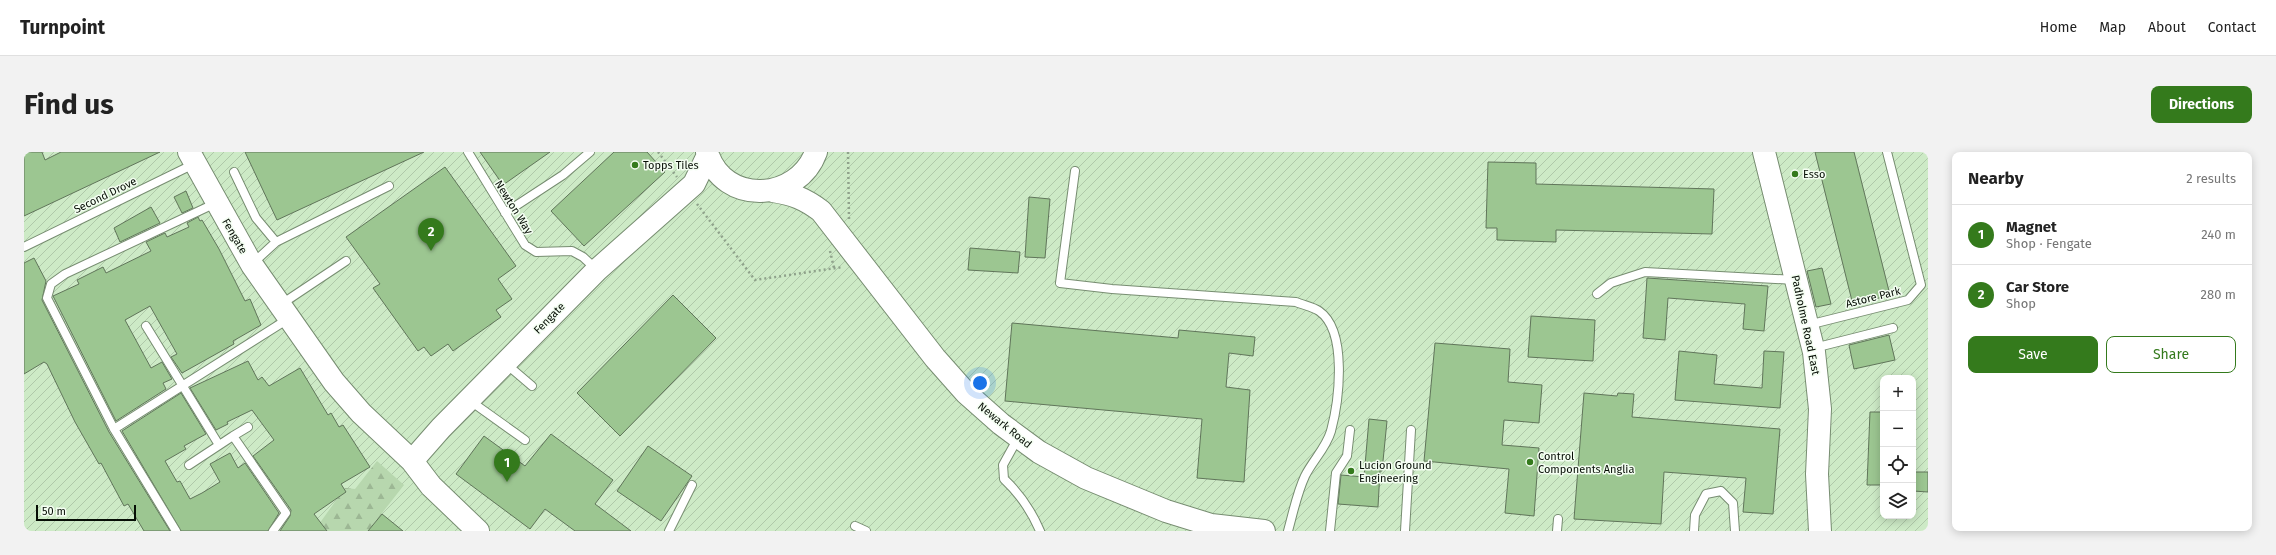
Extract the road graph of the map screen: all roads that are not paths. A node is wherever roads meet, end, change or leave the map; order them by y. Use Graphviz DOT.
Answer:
graph roads {
  1 [pos="468,152"];
  2 [pos="590,152"];
  3 [pos="1764,152"];
  4 [pos="1887,152"];
  5 [pos="707,153"];
  6 [pos="815,157"];
  7 [pos="192,158"];
  8 [pos="234,172"];
  9 [pos="1075,172"];
  10 [pos="389,186"];
  11 [pos="691,187"];
  12 [pos="739,187"];
  13 [pos="773,191"];
  14 [pos="216,202"];
  15 [pos="821,212"];
  16 [pos="504,213"];
  17 [pos="276,242"];
  18 [pos="24,247"];
  19 [pos="346,261"];
  20 [pos="252,265"];
  21 [pos="597,270"];
  22 [pos="1796,280"];
  23 [pos="1597,294"];
  24 [pos="284,312"];
  25 [pos="1808,325"];
  26 [pos="146,326"];
  27 [pos="1893,328"];
  28 [pos="1813,348"];
  29 [pos="505,363"];
  30 [pos="182,385"];
  31 [pos="532,386"];
  32 [pos="469,400"];
  33 [pos="248,427"];
  34 [pos="114,429"];
  35 [pos="1350,430"];
  36 [pos="1411,430"];
  37 [pos="233,436"];
  38 [pos="1019,437"];
  39 [pos="525,440"];
  40 [pos="219,445"];
  41 [pos="412,461"];
  42 [pos="189,465"];
  43 [pos="692,485"];
  44 [pos="1819,501"];
  45 [pos="1558,519"];
  46 [pos="855,526"];
  47 [pos="176,531"];
  48 [pos="273,531"];
  49 [pos="478,531"];
  50 [pos="669,531"];
  51 [pos="866,531"];
  52 [pos="1040,531"];
  53 [pos="1264,531"];
  54 [pos="1288,531"];
  55 [pos="1330,531"];
  56 [pos="1405,531"];
  57 [pos="1557,531"];
  58 [pos="1694,531"];
  59 [pos="1735,531"];
  60 [pos="1820,531"];
  61 [pos="1833,531"];
  1 -- 16 [label="lane, Newton Way"];
  2 -- 16 [label="lane"];
  3 -- 22 [label="street, Padholme Road East"];
  4 -- 25 [label="lane, Astore Park"];
  5 -- 11 [label="street, Fengate"];
  5 -- 12 [label="street"];
  6 -- 13 [label="street"];
  6 -- 15 [label="street, Newark Road"];
  7 -- 14 [label="street, Fengate"];
  7 -- 18 [label="lane, Second Drove"];
  8 -- 17 [label="lane"];
  9 -- 54 [label="lane"];
  10 -- 17 [label="lane"];
  11 -- 12 [label="street"];
  11 -- 21 [label="street, Fengate"];
  12 -- 13 [label="street, Newark Road"];
  13 -- 15 [label="street, Newark Road"];
  14 -- 20 [label="street, Fengate"];
  14 -- 34 [label="lane"];
  15 -- 38 [label="street, Newark Road"];
  16 -- 21 [label="lane, Newton Way"];
  17 -- 20 [label="lane"];
  19 -- 24 [label="lane"];
  20 -- 24 [label="street, Fengate"];
  21 -- 29 [label="street, Fengate"];
  22 -- 23 [label="lane"];
  22 -- 25 [label="street, Padholme Road East"];
  24 -- 30 [label="lane"];
  24 -- 41 [label="street, Fengate"];
  25 -- 28 [label="street, Padholme Road East"];
  26 -- 30 [label="lane"];
  27 -- 28 [label="lane"];
  28 -- 44 [label="street, Padholme Road East"];
  29 -- 31 [label="lane"];
  29 -- 32 [label="street, Fengate"];
  30 -- 34 [label="lane"];
  30 -- 40 [label="lane"];
  32 -- 39 [label="lane"];
  32 -- 41 [label="street, Fengate"];
  33 -- 37 [label="lane"];
  34 -- 47 [label="lane"];
  35 -- 55 [label="lane"];
  36 -- 56 [label="lane"];
  37 -- 40 [label="lane"];
  37 -- 48 [label="lane"];
  38 -- 52 [label="lane"];
  38 -- 53 [label="street, Newark Road"];
  40 -- 42 [label="lane"];
  41 -- 49 [label="street, Fengate"];
  43 -- 50 [label="lane"];
  44 -- 60 [label="street, Padholme Road East"];
  44 -- 61 [label="street, Padholme Road East"];
  45 -- 57 [label="lane"];
  46 -- 51 [label="lane"];
  58 -- 59 [label="lane"];
}
